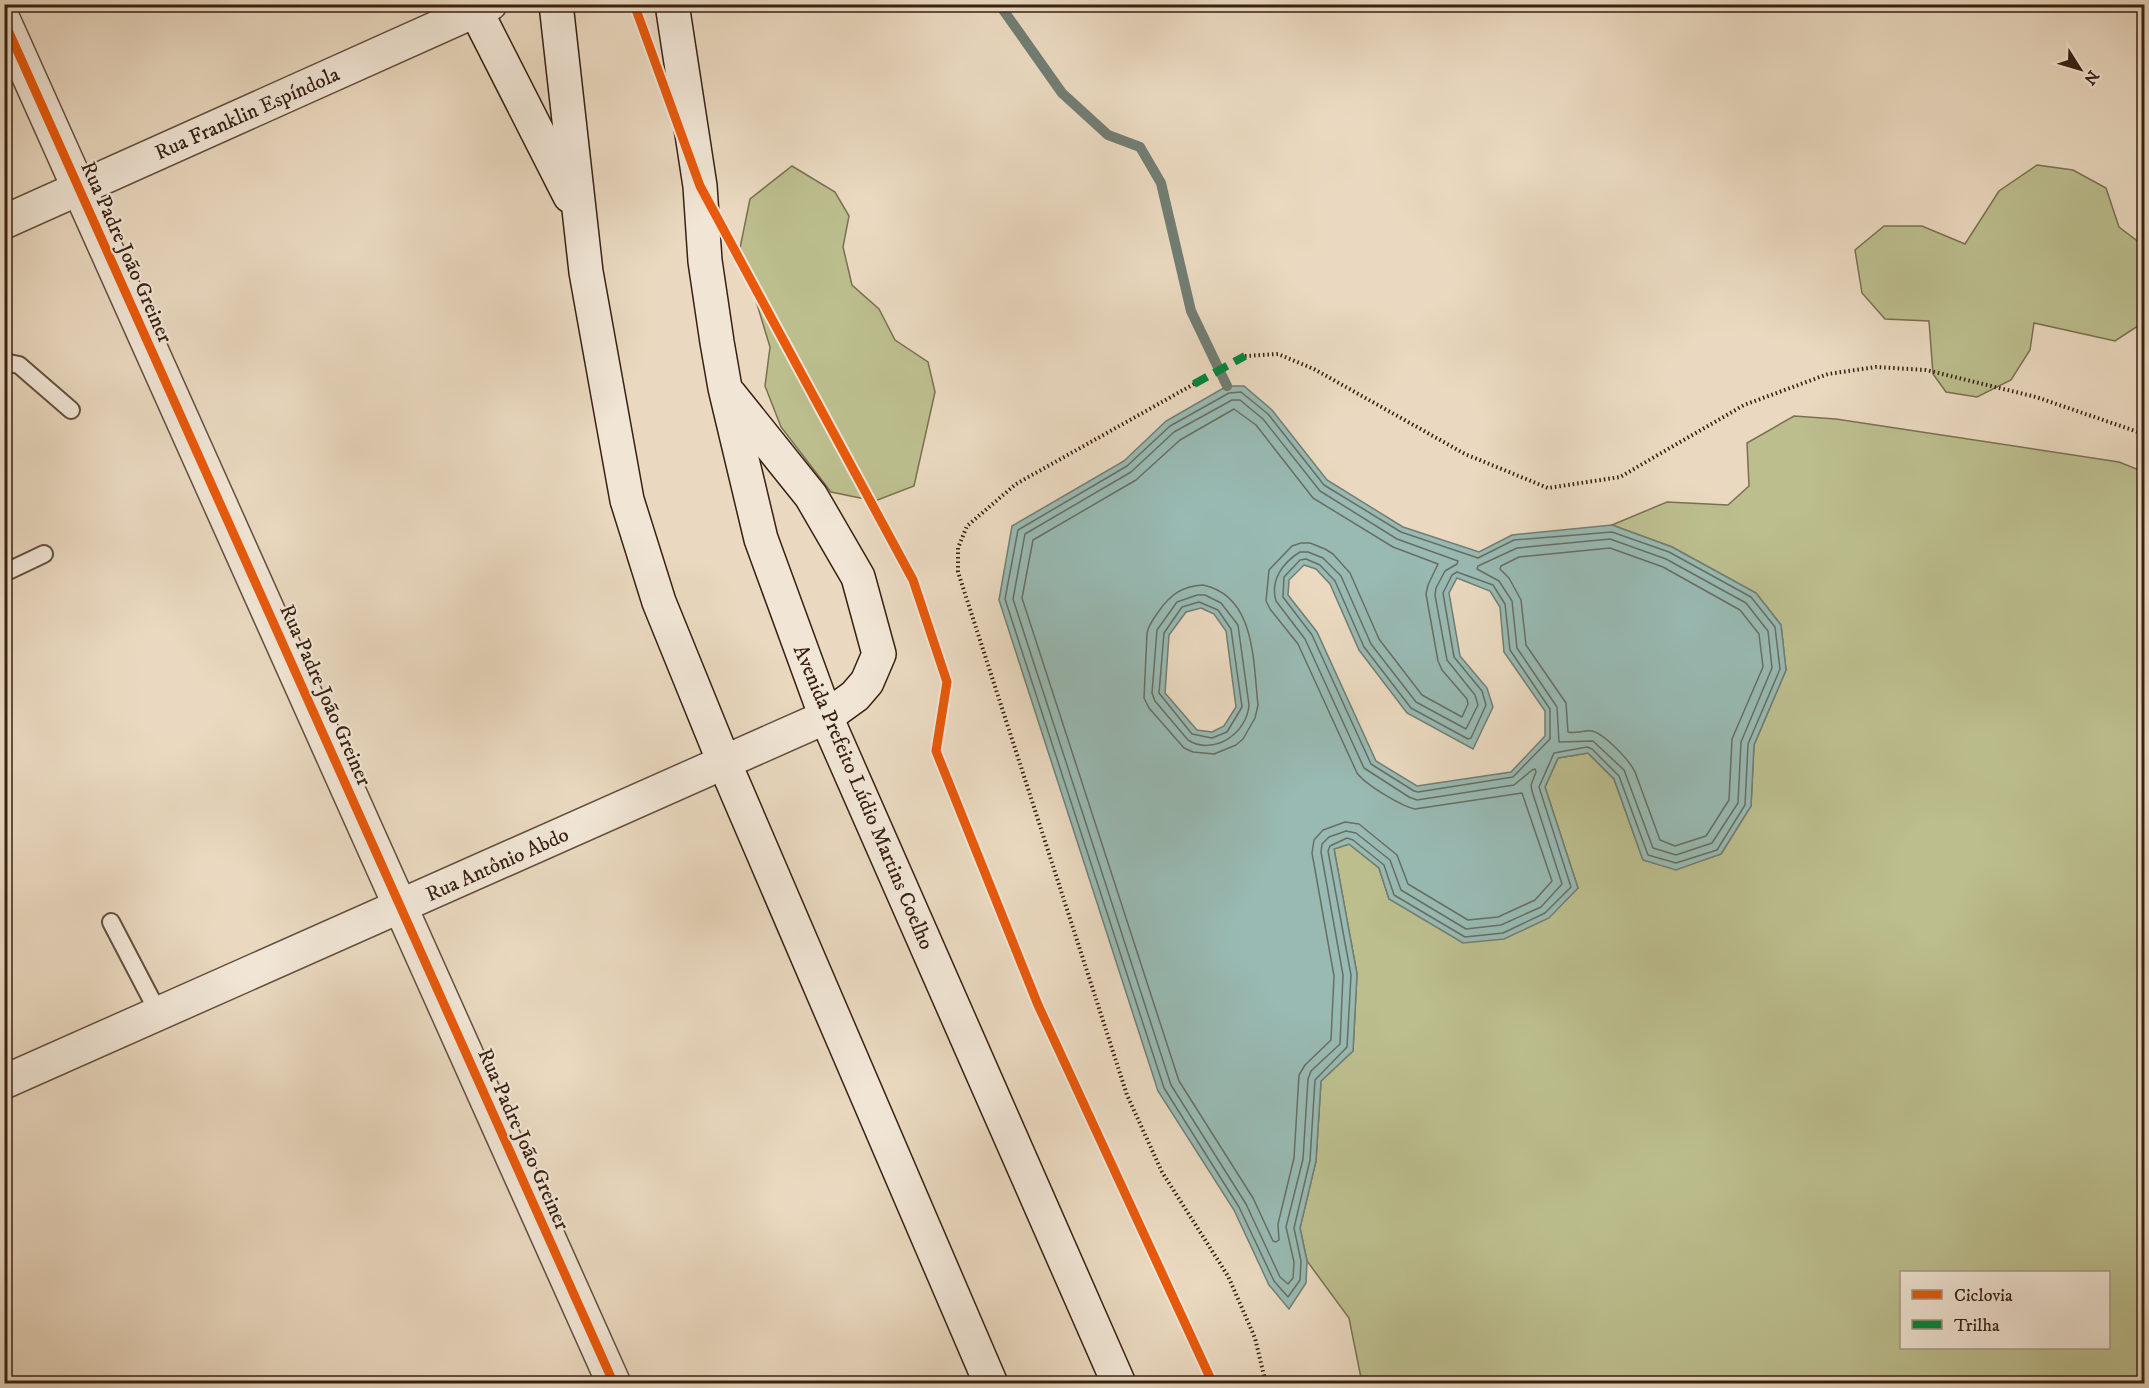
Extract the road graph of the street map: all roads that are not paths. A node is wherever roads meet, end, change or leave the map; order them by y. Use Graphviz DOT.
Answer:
graph roads {
  1 [pos="556,4"];
  2 [pos="672,4"];
  3 [pos="483,8"];
  4 [pos="4,21"];
  5 [pos="79,189"];
  6 [pos="579,214"];
  7 [pos="4,222"];
  8 [pos="4,362"];
  9 [pos="724,388"];
  10 [pos="71,410"];
  11 [pos="44,554"];
  12 [pos="4,573"];
  13 [pos="825,717"];
  14 [pos="724,762"];
  15 [pos="401,907"];
  16 [pos="111,922"];
  17 [pos="159,1014"];
  18 [pos="4,1082"];
  19 [pos="614,1383"];
  20 [pos="991,1383"];
  21 [pos="1119,1383"];
  1 -- 6 [label="main road"];
  2 -- 9 [label="main road, Avenida Prefeito Lúdio Martins Coelho"];
  3 -- 5 [label="main road, Rua Franklin Espíndola"];
  3 -- 6 [label="main road"];
  4 -- 5 [label="main road, Rua Padre João Greiner"];
  5 -- 7 [label="main road, Rua Franklin Espíndola"];
  5 -- 15 [label="main road, Rua Padre João Greiner"];
  6 -- 14 [label="main road"];
  8 -- 10 [label="lane"];
  9 -- 13 [label="main road, Avenida Prefeito Lúdio Martins Coelho"];
  9 -- 13 [label="main road, Rua Antônio Abdo"];
  11 -- 12 [label="lane"];
  13 -- 14 [label="main road, Rua Antônio Abdo"];
  13 -- 21 [label="main road, Avenida Prefeito Lúdio Martins Coelho"];
  14 -- 15 [label="main road, Rua Antônio Abdo"];
  14 -- 20 [label="main road"];
  15 -- 17 [label="main road, Rua Antônio Abdo"];
  15 -- 19 [label="main road, Rua Padre João Greiner"];
  16 -- 17 [label="lane"];
  17 -- 18 [label="main road, Rua Antônio Abdo"];
}
